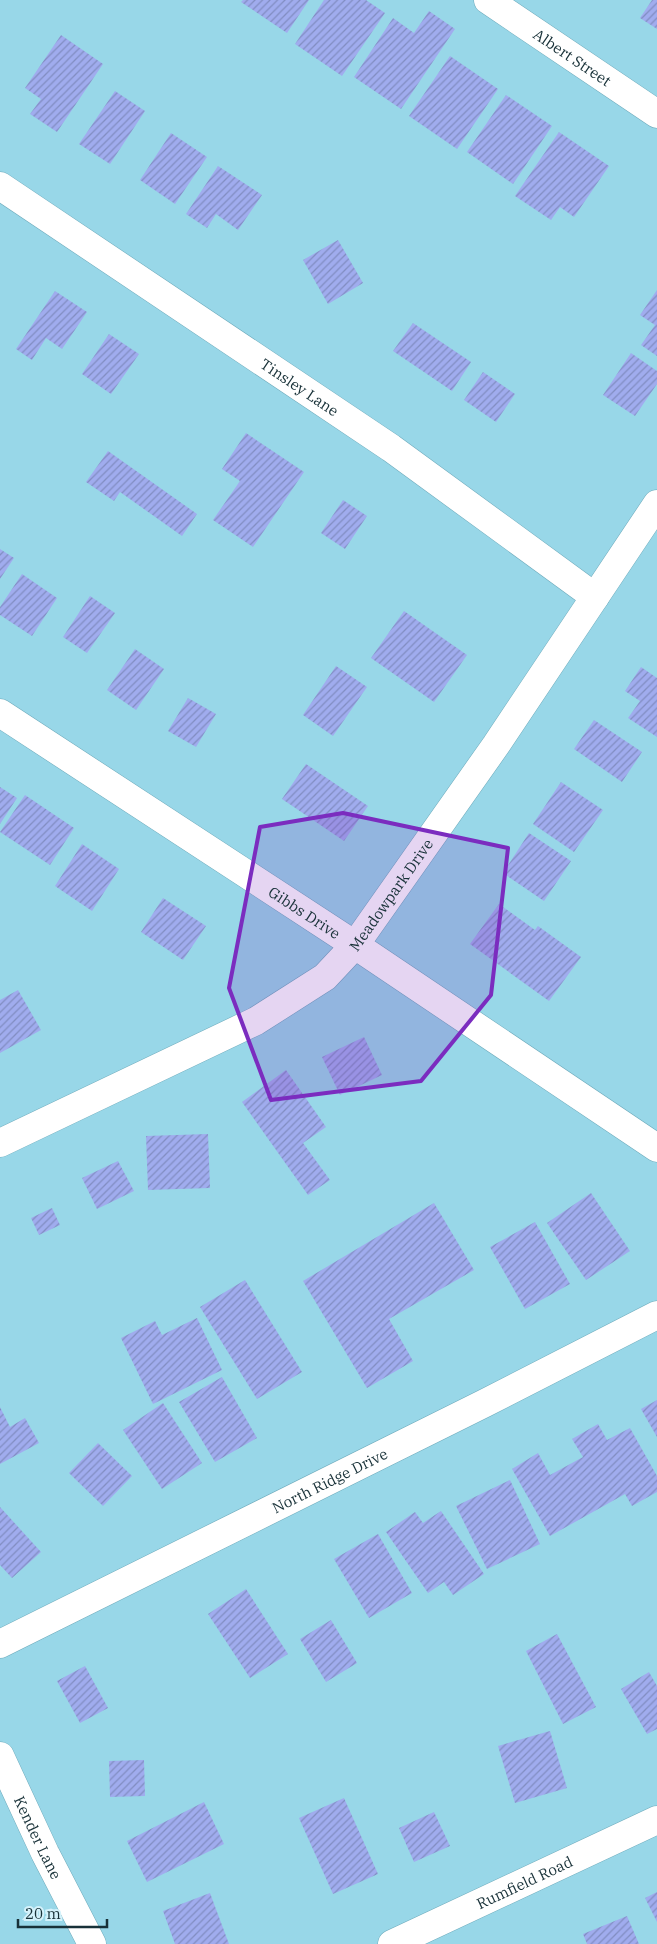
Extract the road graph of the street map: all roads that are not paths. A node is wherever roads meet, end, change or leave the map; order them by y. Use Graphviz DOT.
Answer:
graph roads {
  1 [pos="488,0"];
  2 [pos="657,114"];
  3 [pos="0,186"];
  4 [pos="657,504"];
  5 [pos="594,597"];
  6 [pos="0,713"];
  7 [pos="355,945"];
  8 [pos="0,1143"];
  9 [pos="657,1148"];
  10 [pos="657,1315"];
  11 [pos="0,1644"];
  12 [pos="0,1756"];
  13 [pos="657,1820"];
  14 [pos="92,1944"];
  15 [pos="392,1944"];
  1 -- 2 [label="street, Albert Street"];
  3 -- 5 [label="street, Tinsley Lane"];
  4 -- 5 [label="street, Meadowpark Drive"];
  5 -- 7 [label="street, Meadowpark Drive"];
  6 -- 7 [label="street, Gibbs Drive"];
  7 -- 8 [label="street, Meadowpark Drive"];
  7 -- 9 [label="street, Gibbs Drive"];
  10 -- 11 [label="street, North Ridge Drive"];
  12 -- 14 [label="street, Kender Lane"];
  13 -- 15 [label="street, Rumfield Road"];
}
